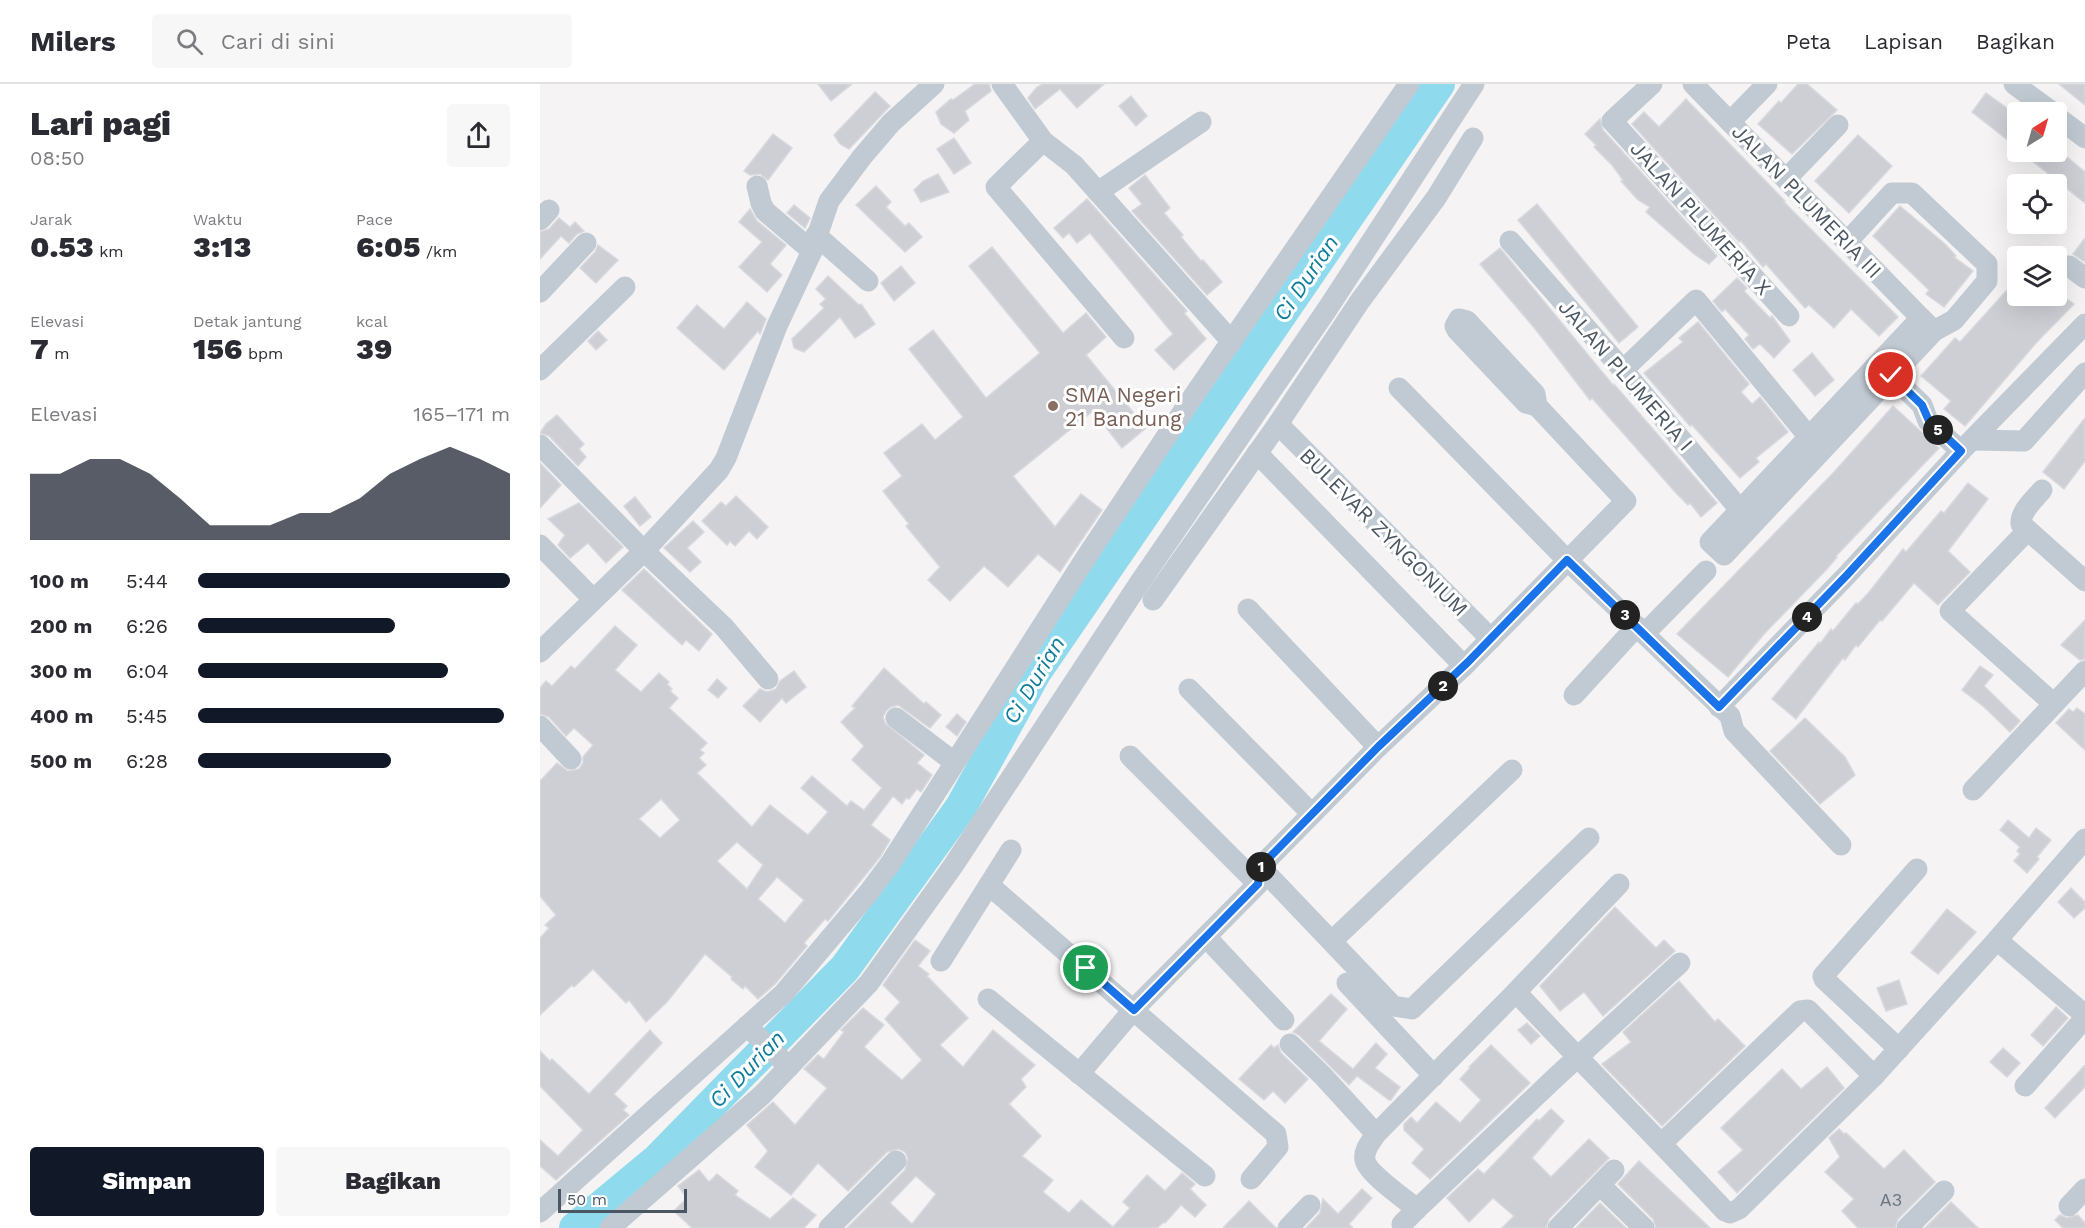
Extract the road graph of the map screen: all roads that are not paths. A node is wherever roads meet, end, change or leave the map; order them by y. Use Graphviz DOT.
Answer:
graph roads {
  1 [pos="934,84"];
  2 [pos="1002,84"];
  3 [pos="1409,84"];
  4 [pos="1474,84"];
  5 [pos="1652,84"];
  6 [pos="1693,84"];
  7 [pos="1767,84"];
  8 [pos="2014,84"];
  9 [pos="2038,102"];
  10 [pos="1201,122"];
  11 [pos="1730,122"];
  12 [pos="2067,124"];
  13 [pos="1838,125"];
  14 [pos="1473,138"];
  15 [pos="2085,138"];
  16 [pos="1043,141"];
  17 [pos="1786,179"];
  18 [pos="757,186"];
  19 [pos="1098,192"];
  20 [pos="1510,241"];
  21 [pos="1847,242"];
  22 [pos="586,243"];
  23 [pos="814,243"];
  24 [pos="868,281"];
  25 [pos="625,287"];
  26 [pos="540,292"];
  27 [pos="1789,316"];
  28 [pos="1927,324"];
  29 [pos="2085,324"];
  30 [pos="1124,338"];
  31 [pos="1232,342"];
  32 [pos="1885,369"];
  33 [pos="540,370"];
  34 [pos="1623,370"];
  35 [pos="2085,373"];
  36 [pos="1399,388"];
  37 [pos="1537,406"];
  38 [pos="1278,424"];
  39 [pos="1809,437"];
  40 [pos="540,445"];
  41 [pos="1967,446"];
  42 [pos="1257,453"];
  43 [pos="2042,490"];
  44 [pos="1741,511"];
  45 [pos="2027,531"];
  46 [pos="540,545"];
  47 [pos="644,551"];
  48 [pos="1567,560"];
  49 [pos="1706,571"];
  50 [pos="2085,581"];
  51 [pos="593,599"];
  52 [pos="1153,600"];
  53 [pos="1248,609"];
  54 [pos="1641,630"];
  55 [pos="542,647"];
  56 [pos="1476,654"];
  57 [pos="2085,671"];
  58 [pos="768,679"];
  59 [pos="1190,689"];
  60 [pos="1574,694"];
  61 [pos="2054,704"];
  62 [pos="1719,707"];
  63 [pos="896,718"];
  64 [pos="540,726"];
  65 [pos="1378,747"];
  66 [pos="1130,756"];
  67 [pos="571,759"];
  68 [pos="954,762"];
  69 [pos="1512,770"];
  70 [pos="1973,790"];
  71 [pos="1312,814"];
  72 [pos="1589,838"];
  73 [pos="2085,839"];
  74 [pos="1840,845"];
  75 [pos="1011,850"];
  76 [pos="1917,869"];
  77 [pos="1259,875"];
  78 [pos="1619,884"];
  79 [pos="989,885"];
  80 [pos="1206,937"];
  81 [pos="1997,940"];
  82 [pos="1332,941"];
  83 [pos="941,961"];
  84 [pos="1680,963"];
  85 [pos="1347,983"];
  86 [pos="1516,992"];
  87 [pos="988,999"];
  88 [pos="1140,1004"];
  89 [pos="2085,1017"];
  90 [pos="1284,1020"];
  91 [pos="752,1030"];
  92 [pos="1290,1044"];
  93 [pos="1899,1049"];
  94 [pos="1577,1058"];
  95 [pos="784,1063"];
  96 [pos="1079,1074"];
  97 [pos="1434,1076"];
  98 [pos="1874,1076"];
  99 [pos="2025,1086"];
  100 [pos="1376,1134"];
  101 [pos="1662,1143"];
  102 [pos="896,1161"];
  103 [pos="1205,1176"];
  104 [pos="1251,1179"];
  105 [pos="2085,1189"];
  106 [pos="1944,1191"];
  107 [pos="1310,1205"];
  108 [pos="2069,1206"];
  109 [pos="1417,1209"];
  110 [pos="540,1212"];
  111 [pos="1402,1224"];
  112 [pos="610,1228"];
  113 [pos="829,1228"];
  114 [pos="1288,1228"];
  115 [pos="1558,1228"];
  116 [pos="1644,1228"];
  117 [pos="1907,1228"];
  1 -- 23 [label="street"];
  2 -- 16 [label="street"];
  3 -- 31 [label="street"];
  4 -- 95 [label="street"];
  5 -- 27 [label="street, JALAN PLUMERIA X"];
  6 -- 11 [label="street, JALAN PLUMERIA III"];
  7 -- 11 [label="street"];
  8 -- 9 [label="street"];
  10 -- 19 [label="street"];
  11 -- 17 [label="street, JALAN PLUMERIA III"];
  12 -- 15 [label="street"];
  13 -- 17 [label="street"];
  14 -- 38 [label="street"];
  16 -- 19 [label="street"];
  16 -- 30 [label="street"];
  17 -- 21 [label="street, JALAN PLUMERIA III"];
  18 -- 23 [label="street"];
  19 -- 31 [label="street"];
  20 -- 34 [label="street, JALAN PLUMERIA I"];
  21 -- 28 [label="street, JALAN PLUMERIA III"];
  21 -- 28 [label="street"];
  22 -- 26 [label="street"];
  23 -- 24 [label="street"];
  23 -- 47 [label="street"];
  25 -- 33 [label="street"];
  28 -- 32 [label="street"];
  29 -- 41 [label="street"];
  31 -- 68 [label="street"];
  32 -- 39 [label="street"];
  32 -- 41 [label="street"];
  32 -- 44 [label="street"];
  34 -- 39 [label="street"];
  34 -- 44 [label="street, JALAN PLUMERIA I"];
  35 -- 41 [label="street"];
  36 -- 48 [label="street"];
  37 -- 48 [label="street"];
  38 -- 42 [label="street"];
  38 -- 56 [label="street, BULEVAR ZYNGONIUM"];
  39 -- 44 [label="street"];
  40 -- 47 [label="street"];
  41 -- 62 [label="street"];
  42 -- 52 [label="street"];
  42 -- 56 [label="street, BULEVAR ZYNGONIUM"];
  43 -- 45 [label="street"];
  45 -- 50 [label="street"];
  45 -- 61 [label="street"];
  46 -- 51 [label="street"];
  47 -- 51 [label="street"];
  47 -- 58 [label="street"];
  48 -- 54 [label="street"];
  48 -- 56 [label="street"];
  49 -- 54 [label="street"];
  51 -- 55 [label="street"];
  53 -- 65 [label="street"];
  54 -- 60 [label="street"];
  54 -- 62 [label="street"];
  56 -- 65 [label="street"];
  57 -- 61 [label="street"];
  59 -- 71 [label="street"];
  61 -- 70 [label="street"];
  62 -- 74 [label="street"];
  63 -- 68 [label="street"];
  64 -- 67 [label="street"];
  65 -- 71 [label="street"];
  66 -- 77 [label="street"];
  68 -- 91 [label="street"];
  69 -- 82 [label="street"];
  71 -- 77 [label="street"];
  72 -- 82 [label="street"];
  73 -- 81 [label="street"];
  75 -- 79 [label="street"];
  76 -- 93 [label="street"];
  77 -- 80 [label="street"];
  77 -- 82 [label="street"];
  78 -- 86 [label="street"];
  79 -- 83 [label="street"];
  79 -- 88 [label="street"];
  80 -- 88 [label="street"];
  80 -- 90 [label="street"];
  81 -- 89 [label="street"];
  81 -- 93 [label="street"];
  84 -- 94 [label="street"];
  85 -- 97 [label="street"];
  86 -- 94 [label="street"];
  86 -- 97 [label="street"];
  87 -- 96 [label="street"];
  88 -- 96 [label="street"];
  88 -- 104 [label="street"];
  89 -- 99 [label="street"];
  91 -- 95 [label="street"];
  91 -- 110 [label="street"];
  92 -- 100 [label="street"];
  93 -- 98 [label="street"];
  94 -- 101 [label="street"];
  94 -- 109 [label="street"];
  95 -- 112 [label="street"];
  96 -- 103 [label="street"];
  97 -- 100 [label="street"];
  98 -- 101 [label="street"];
  98 -- 101 [label="street"];
  100 -- 109 [label="street"];
  102 -- 113 [label="street"];
  105 -- 108 [label="street"];
  106 -- 117 [label="street"];
  107 -- 114 [label="street"];
  109 -- 111 [label="street"];
  115 -- 116 [label="street"];
}
